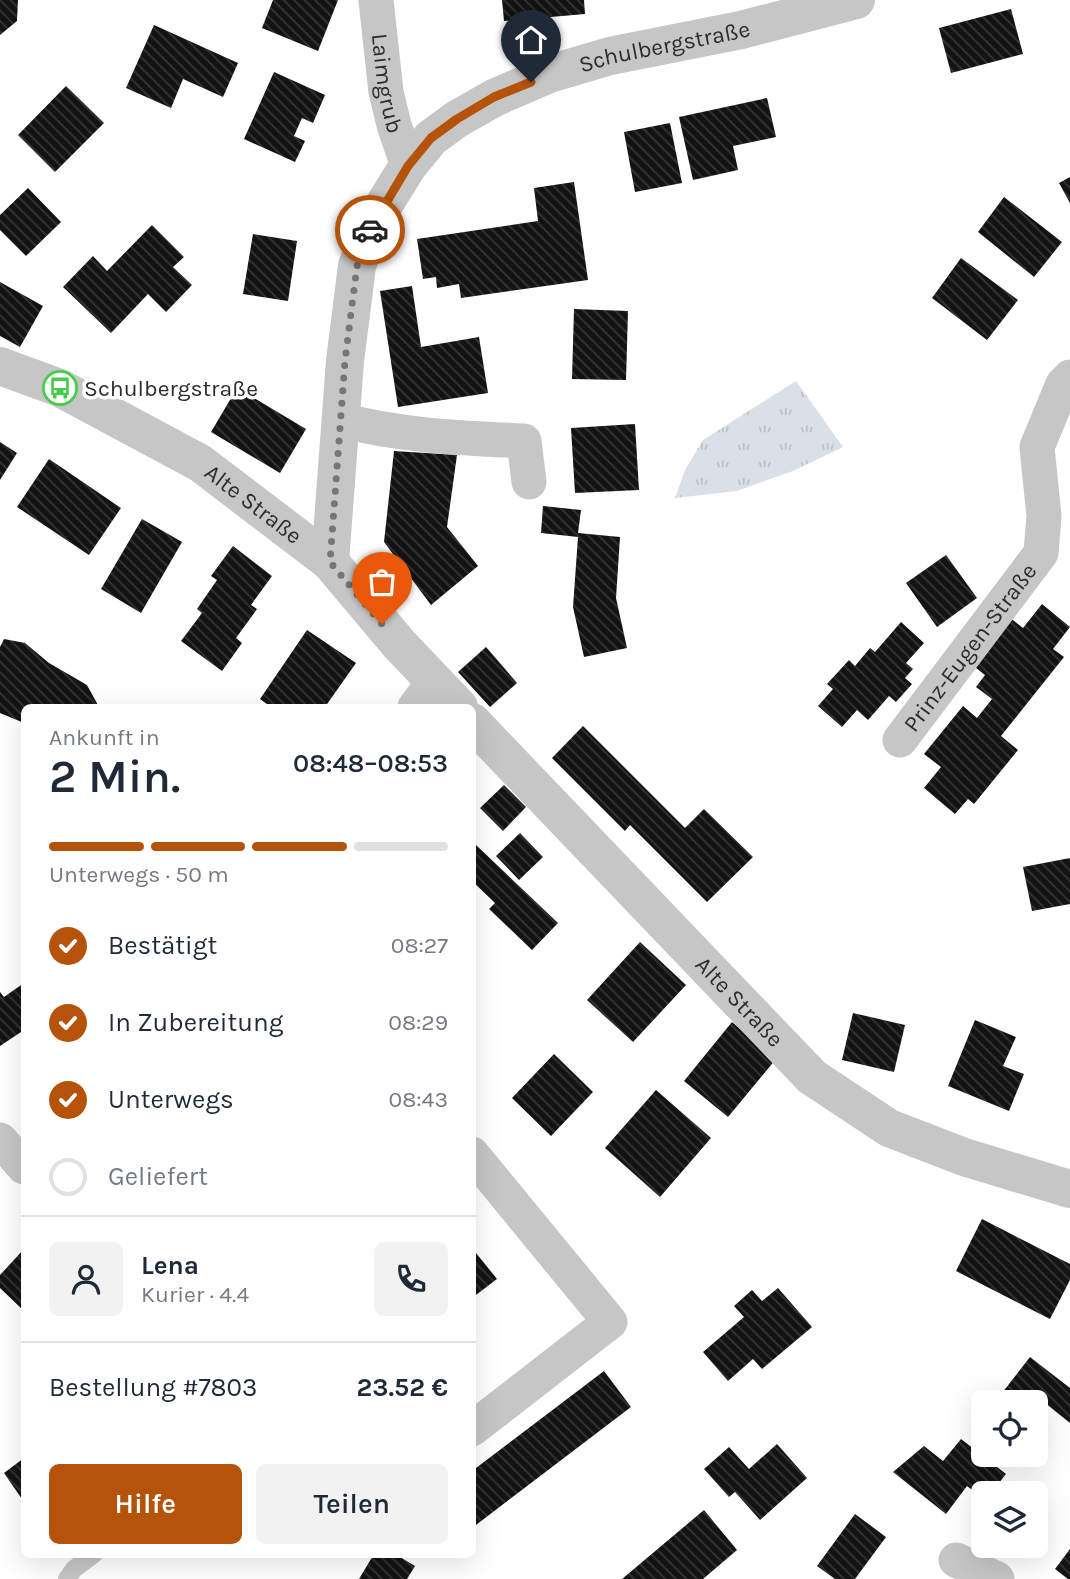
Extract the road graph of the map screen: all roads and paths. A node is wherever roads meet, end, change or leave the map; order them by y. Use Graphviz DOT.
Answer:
graph roads {
  1 [pos="376,0"];
  2 [pos="856,0"];
  3 [pos="408,166"];
  4 [pos="0,366"];
  5 [pos="1070,376"];
  6 [pos="341,420"];
  7 [pos="529,482"];
  8 [pos="1044,516"];
  9 [pos="1070,540"];
  10 [pos="330,562"];
  11 [pos="436,698"];
  12 [pos="476,726"];
  13 [pos="900,740"];
  14 [pos="0,1140"];
  15 [pos="476,1159"];
  16 [pos="21,1164"];
  17 [pos="1070,1189"];
  18 [pos="476,1426"];
  19 [pos="89,1558"];
  20 [pos="956,1560"];
  21 [pos="67,1579"];
  22 [pos="997,1579"];
  1 -- 3 [label="street, Laimgrub"];
  2 -- 3 [label="street, Schulbergstraße"];
  3 -- 6 [label="street, Schulbergstraße"];
  4 -- 10 [label="street, Alte Straße"];
  5 -- 8 [label="street, Prinz-Eugen-Straße"];
  6 -- 7 [label="street"];
  6 -- 10 [label="street, Schulbergstraße"];
  8 -- 9 [label="street"];
  8 -- 13 [label="street, Prinz-Eugen-Straße"];
  10 -- 11 [label="street, Alte Straße"];
  12 -- 17 [label="street, Alte Straße"];
  14 -- 16 [label="street"];
  15 -- 18 [label="street"];
  19 -- 21 [label="lane"];
  20 -- 22 [label="street"];
}
